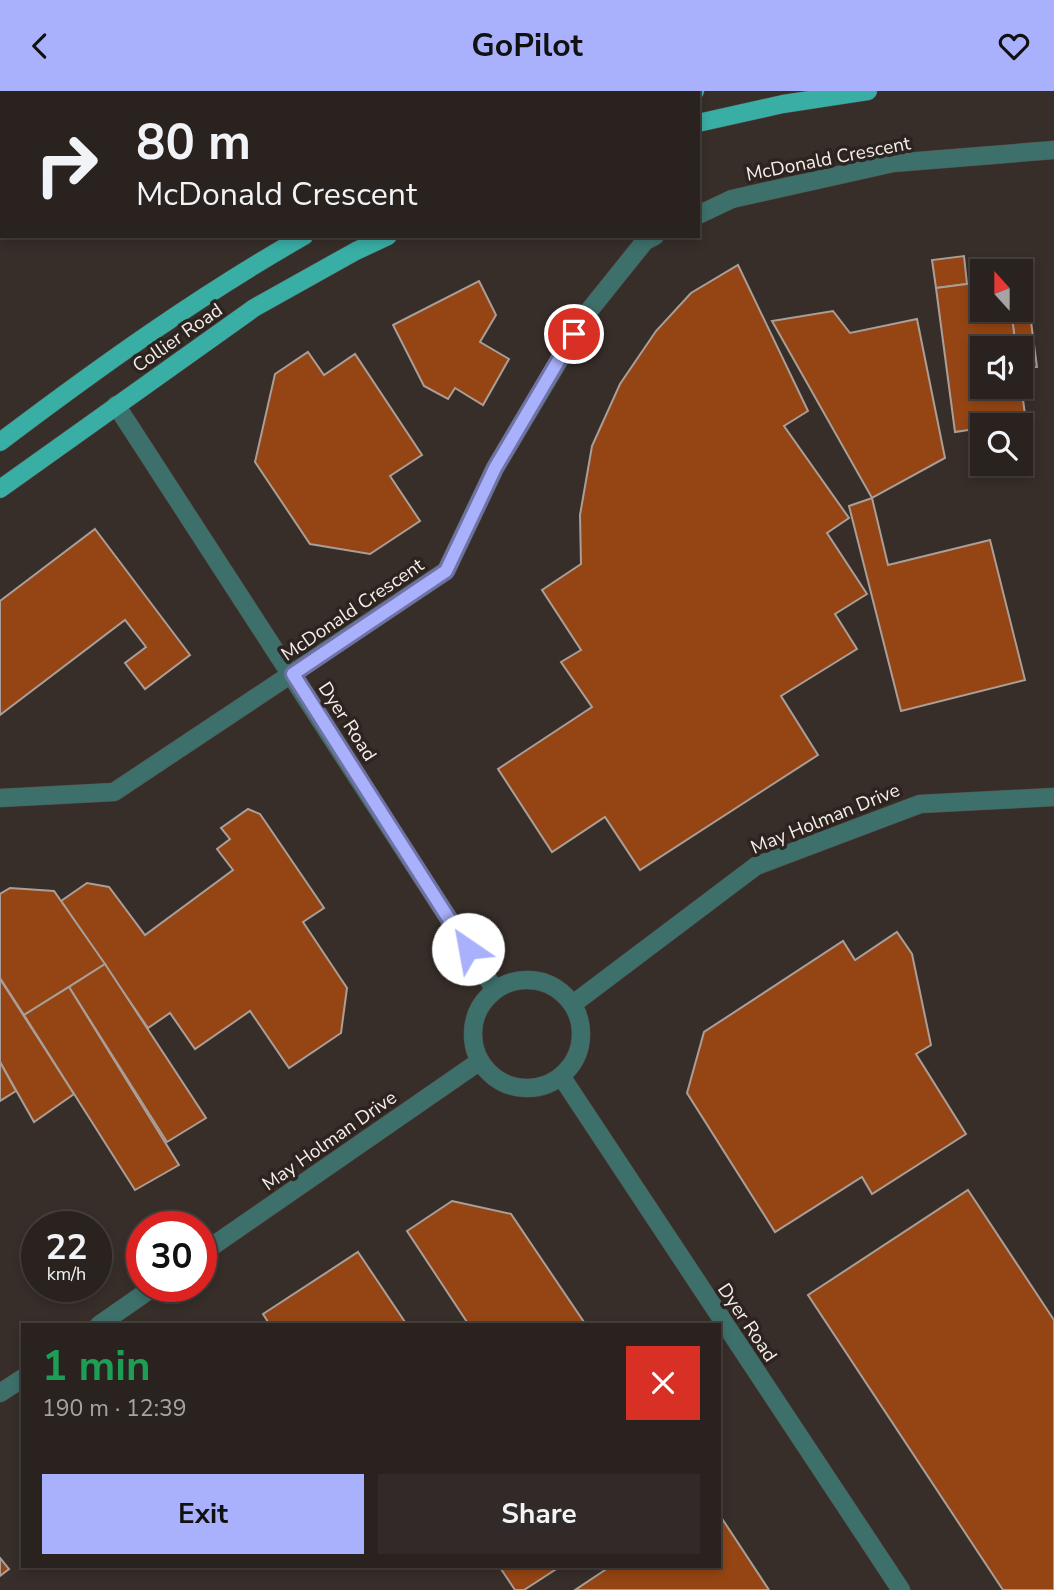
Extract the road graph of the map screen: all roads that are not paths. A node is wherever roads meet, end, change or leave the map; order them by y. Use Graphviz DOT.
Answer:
graph roads {
  1 [pos="868,91"];
  2 [pos="700,123"];
  3 [pos="1054,150"];
  4 [pos="700,214"];
  5 [pos="301,238"];
  6 [pos="384,238"];
  7 [pos="651,238"];
  8 [pos="116,405"];
  9 [pos="0,442"];
  10 [pos="0,489"];
  11 [pos="293,674"];
  12 [pos="1054,797"];
  13 [pos="0,798"];
  14 [pos="495,990"];
  15 [pos="573,1004"];
  16 [pos="481,1061"];
  17 [pos="561,1076"];
  18 [pos="217,1243"];
  19 [pos="132,1302"];
  20 [pos="102,1323"];
  21 [pos="21,1379"];
  22 [pos="0,1393"];
  23 [pos="901,1590"];
  1 -- 2 [label="main road"];
  3 -- 4 [label="street, McDonald Crescent"];
  5 -- 9 [label="main road, Collier Road"];
  6 -- 8 [label="main road, Collier Road"];
  7 -- 11 [label="street, McDonald Crescent"];
  8 -- 10 [label="main road, Collier Road"];
  8 -- 11 [label="street, Dyer Road"];
  11 -- 13 [label="street, McDonald Crescent"];
  11 -- 14 [label="street, Dyer Road"];
  12 -- 15 [label="street, May Holman Drive"];
  14 -- 15 [label="street"];
  14 -- 16 [label="street"];
  15 -- 17 [label="street"];
  16 -- 17 [label="street"];
  16 -- 18 [label="street, May Holman Drive"];
  17 -- 23 [label="street, Dyer Road"];
  19 -- 20 [label="street"];
  21 -- 22 [label="street"];
}
